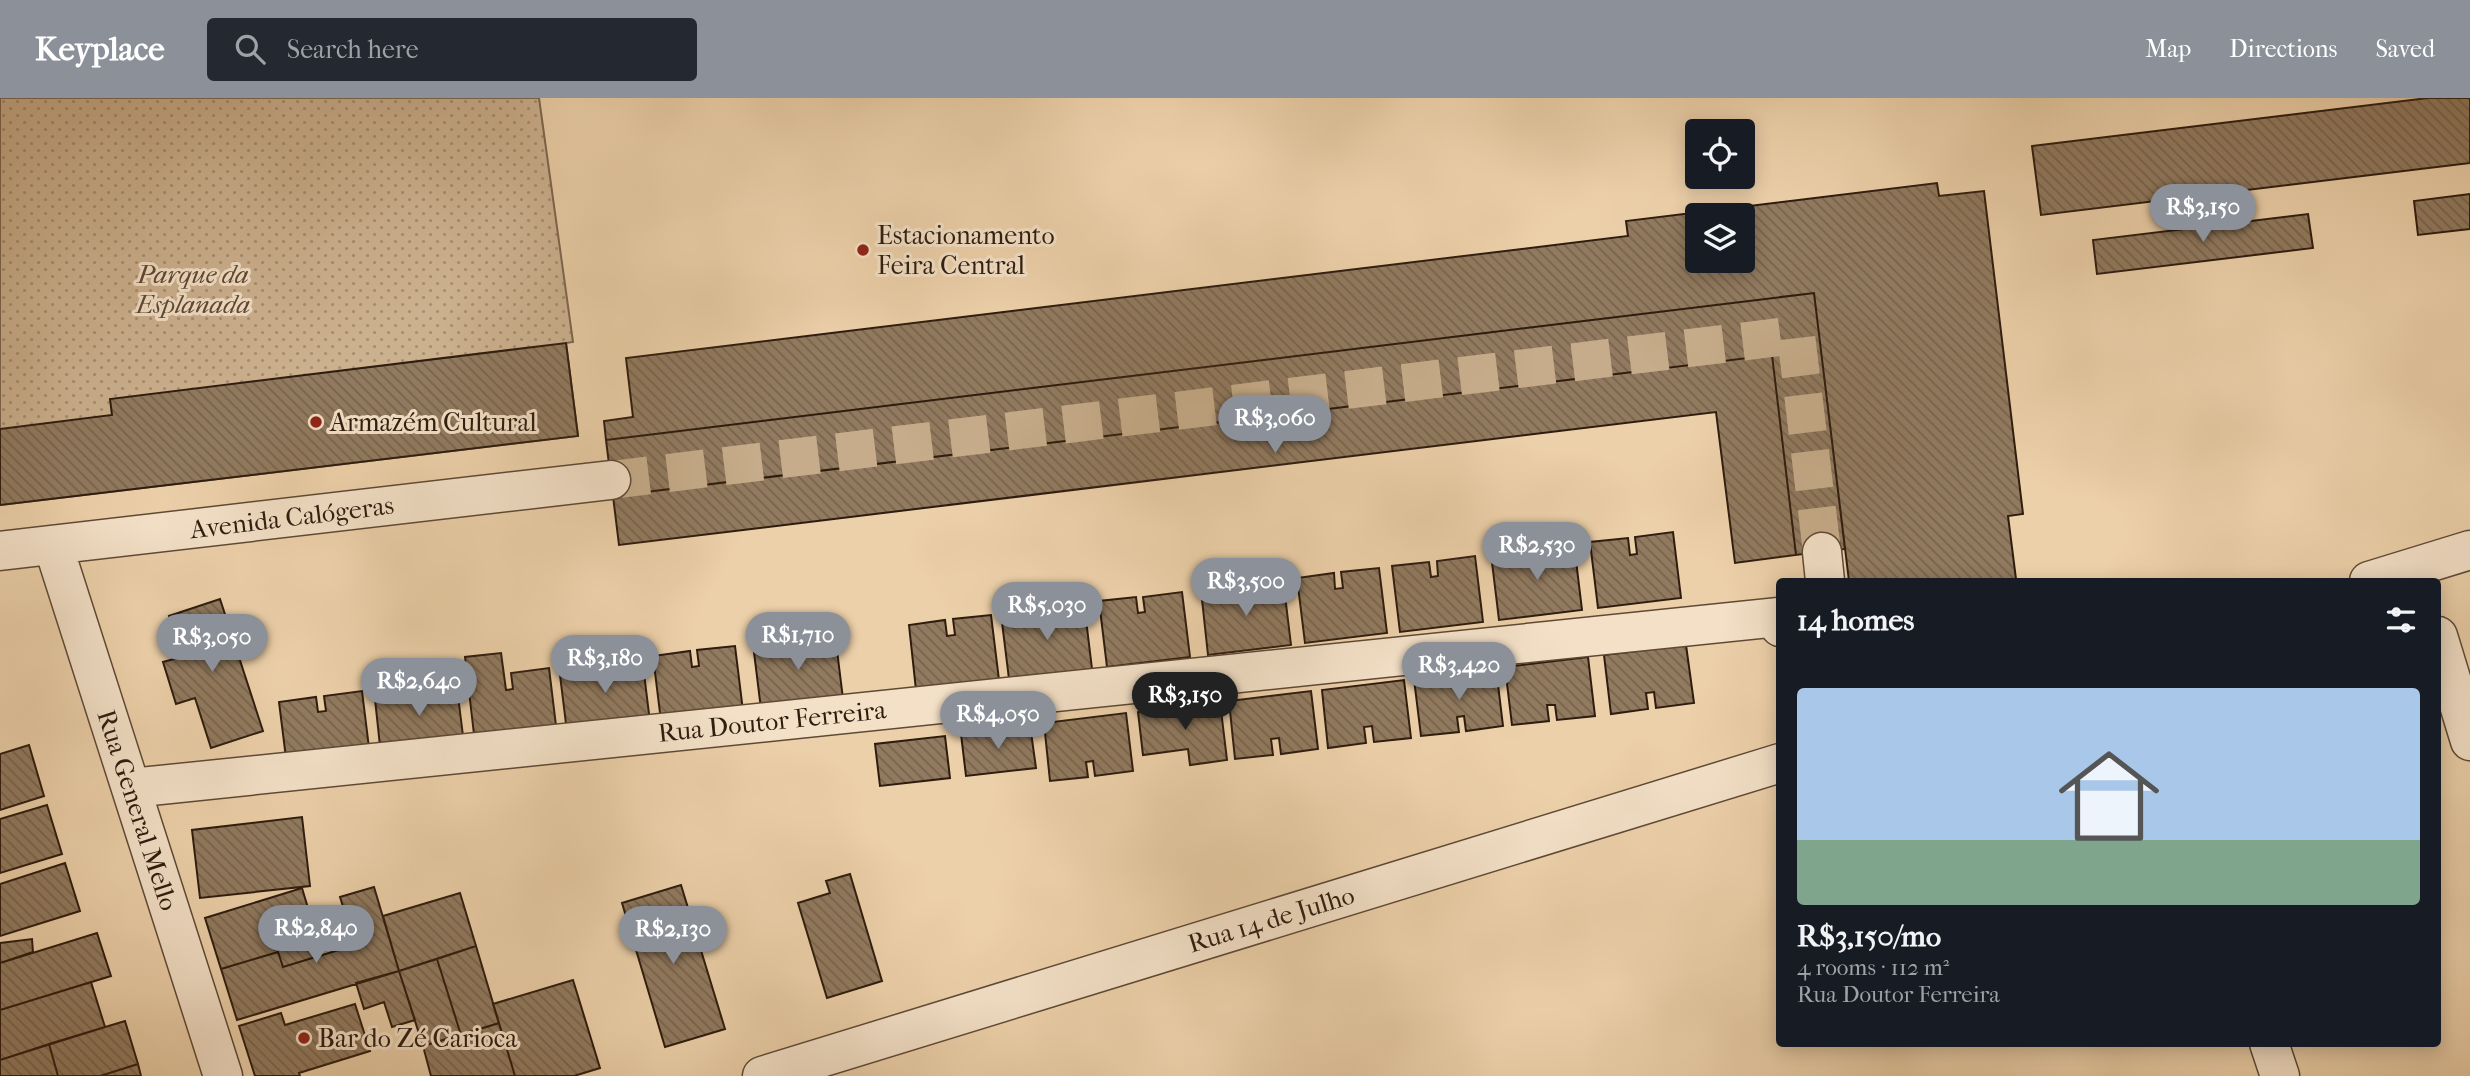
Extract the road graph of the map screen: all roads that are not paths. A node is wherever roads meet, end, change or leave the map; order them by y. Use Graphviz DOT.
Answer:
graph roads {
  1 [pos="597,481"];
  2 [pos="53,545"];
  3 [pos="2470,550"];
  4 [pos="0,551"];
  5 [pos="2419,574"];
  6 [pos="2390,578"];
  7 [pos="1776,617"];
  8 [pos="2441,646"];
  9 [pos="2470,741"];
  10 [pos="1776,764"];
  11 [pos="131,788"];
  12 [pos="2270,1047"];
  13 [pos="223,1076"];
  14 [pos="762,1076"];
  15 [pos="2280,1076"];
  1 -- 2 [label="street, Avenida Calógeras"];
  2 -- 4 [label="street, Avenida Calógeras"];
  2 -- 11 [label="street, Rua General Mello"];
  3 -- 5 [label="street"];
  5 -- 6 [label="street"];
  7 -- 11 [label="street, Rua Doutor Ferreira"];
  8 -- 9 [label="street"];
  10 -- 14 [label="street, Rua 14 de Julho"];
  11 -- 13 [label="street, Rua General Mello"];
  12 -- 15 [label="street"];
}
